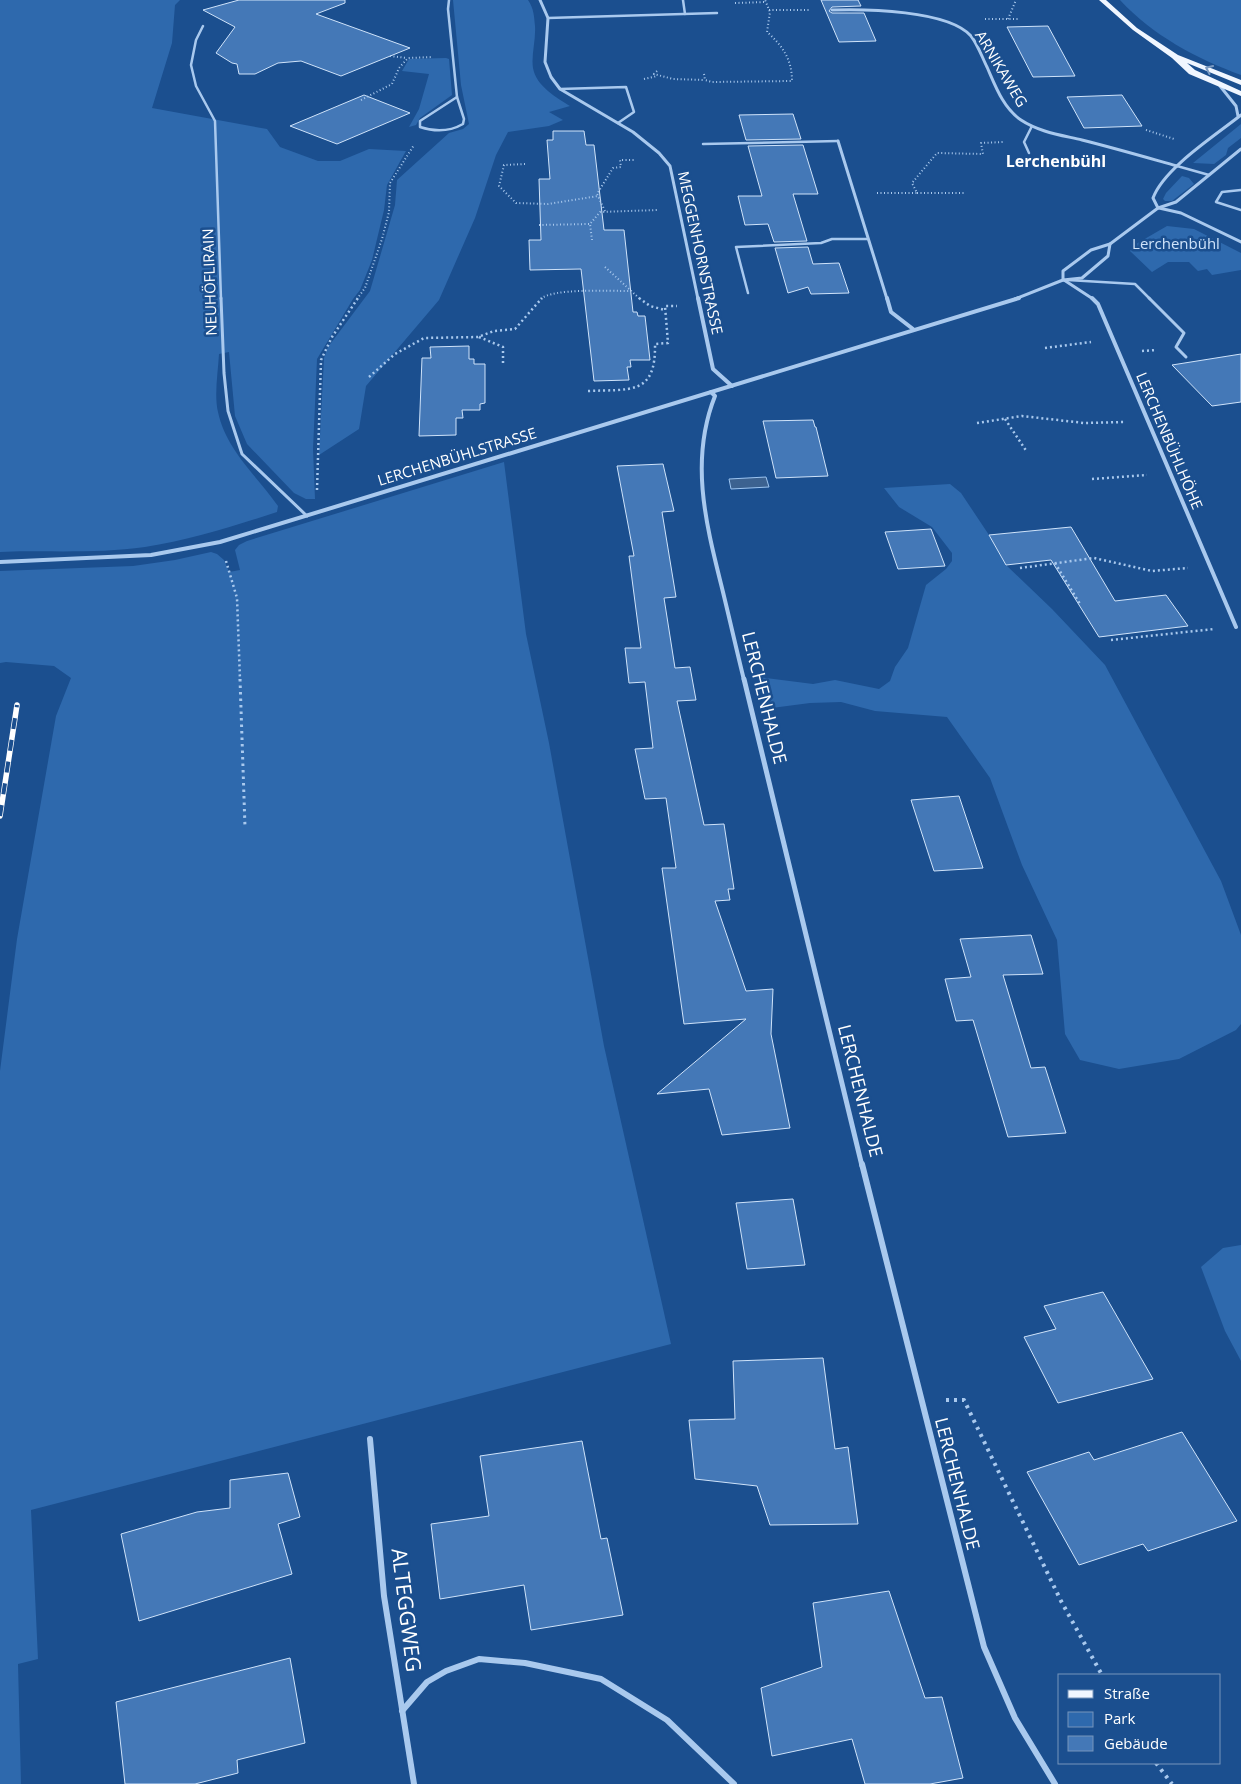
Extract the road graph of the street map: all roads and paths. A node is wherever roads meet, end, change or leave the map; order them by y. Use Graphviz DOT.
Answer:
graph roads {
  1 [pos="449,0"];
  2 [pos="540,0"];
  3 [pos="683,0"];
  4 [pos="765,0"];
  5 [pos="1016,0"];
  6 [pos="1102,0"];
  7 [pos="769,10"];
  8 [pos="832,10"];
  9 [pos="717,13"];
  10 [pos="685,14"];
  11 [pos="548,18"];
  12 [pos="978,19"];
  13 [pos="1008,19"];
  14 [pos="1019,19"];
  15 [pos="203,26"];
  16 [pos="390,56"];
  17 [pos="1176,56"];
  18 [pos="453,57"];
  19 [pos="408,58"];
  20 [pos="657,71"];
  21 [pos="704,74"];
  22 [pos="705,80"];
  23 [pos="1241,83"];
  24 [pos="1220,86"];
  25 [pos="560,89"];
  26 [pos="1241,94"];
  27 [pos="457,97"];
  28 [pos="361,100"];
  29 [pos="1240,115"];
  30 [pos="618,123"];
  31 [pos="1032,126"];
  32 [pos="1146,130"];
  33 [pos="434,131"];
  34 [pos="1179,140"];
  35 [pos="838,141"];
  36 [pos="1004,142"];
  37 [pos="703,144"];
  38 [pos="1241,150"];
  39 [pos="1029,152"];
  40 [pos="636,160"];
  41 [pos="525,164"];
  42 [pos="1177,166"];
  43 [pos="1209,175"];
  44 [pos="1241,190"];
  45 [pos="899,193"];
  46 [pos="917,193"];
  47 [pos="966,193"];
  48 [pos="598,196"];
  49 [pos="1158,208"];
  50 [pos="661,210"];
  51 [pos="1241,210"];
  52 [pos="605,211"];
  53 [pos="590,224"];
  54 [pos="539,225"];
  55 [pos="868,238"];
  56 [pos="592,240"];
  57 [pos="1241,242"];
  58 [pos="1110,244"];
  59 [pos="605,267"];
  60 [pos="1063,280"];
  61 [pos="629,291"];
  62 [pos="748,293"];
  63 [pos="676,306"];
  64 [pos="665,310"];
  65 [pos="912,330"];
  66 [pos="478,337"];
  67 [pos="1094,342"];
  68 [pos="1045,348"];
  69 [pos="1160,349"];
  70 [pos="1141,352"];
  71 [pos="1186,357"];
  72 [pos="503,363"];
  73 [pos="369,378"];
  74 [pos="732,386"];
  75 [pos="588,391"];
  76 [pos="711,392"];
  77 [pos="1005,418"];
  78 [pos="1126,422"];
  79 [pos="977,423"];
  80 [pos="1027,452"];
  81 [pos="1144,476"];
  82 [pos="1092,479"];
  83 [pos="317,498"];
  84 [pos="307,516"];
  85 [pos="220,542"];
  86 [pos="0,562"];
  87 [pos="1055,563"];
  88 [pos="1020,568"];
  89 [pos="1185,568"];
  90 [pos="1080,604"];
  91 [pos="1236,627"];
  92 [pos="1215,629"];
  93 [pos="1111,640"];
  94 [pos="245,827"];
  95 [pos="940,1400"];
  96 [pos="370,1439"];
  97 [pos="1101,1674"];
  98 [pos="402,1711"];
  99 [pos="1157,1764"];
  100 [pos="414,1784"];
  101 [pos="734,1784"];
  102 [pos="1054,1784"];
  103 [pos="1172,1784"];
  1 -- 18 [label="lane"];
  2 -- 11 [label="street"];
  3 -- 10 [label="lane"];
  4 -- 7 [label="path"];
  5 -- 13 [label="path"];
  6 -- 17 [label="main road"];
  7 -- 8 [label="path"];
  7 -- 22 [label="path"];
  8 -- 31 [label="street, ARNIKAWEG"];
  9 -- 10 [label="lane"];
  10 -- 11 [label="lane"];
  11 -- 25 [label="street"];
  12 -- 13 [label="path"];
  13 -- 14 [label="path"];
  15 -- 84 [label="lane, NEUHÖFLIRAIN"];
  16 -- 19 [label="path"];
  23 -- 17 [label="main road, one-way"];
  17 -- 24 [label="main road"];
  18 -- 19 [label="path"];
  18 -- 27 [label="lane"];
  19 -- 28 [label="path"];
  20 -- 22 [label="path"];
  21 -- 22 [label="path"];
  24 -- 26 [label="main road"];
  24 -- 29 [label="street"];
  25 -- 30 [label="street, MEGGENHORNSTRASSE"];
  25 -- 30 [label="lane"];
  27 -- 33 [label="lane"];
  27 -- 33 [label="lane"];
  29 -- 42 [label="street"];
  30 -- 74 [label="street, MEGGENHORNSTRASSE"];
  31 -- 39 [label="lane"];
  31 -- 42 [label="street, ARNIKAWEG"];
  32 -- 34 [label="path"];
  33 -- 83 [label="path"];
  35 -- 37 [label="lane"];
  35 -- 55 [label="street"];
  36 -- 46 [label="path"];
  38 -- 43 [label="street, LERCHENBÜHLSTRASSE"];
  40 -- 48 [label="path"];
  41 -- 48 [label="path"];
  42 -- 43 [label="lane"];
  42 -- 49 [label="street"];
  43 -- 49 [label="street, LERCHENBÜHLSTRASSE"];
  44 -- 51 [label="lane"];
  45 -- 46 [label="path"];
  46 -- 47 [label="path"];
  48 -- 52 [label="path"];
  49 -- 57 [label="street"];
  49 -- 58 [label="street, LERCHENBÜHLSTRASSE"];
  50 -- 52 [label="path"];
  52 -- 53 [label="path"];
  53 -- 54 [label="path"];
  53 -- 56 [label="path"];
  55 -- 62 [label="lane"];
  55 -- 65 [label="street"];
  58 -- 60 [label="street, LERCHENBÜHLSTRASSE"];
  58 -- 60 [label="street, LERCHENBÜHLSTRASSE"];
  59 -- 61 [label="path"];
  60 -- 65 [label="street, LERCHENBÜHLSTRASSE"];
  60 -- 71 [label="lane"];
  60 -- 91 [label="street, LERCHENBÜHLHÖHE"];
  61 -- 64 [label="path"];
  61 -- 66 [label="path"];
  63 -- 64 [label="path"];
  64 -- 75 [label="path"];
  65 -- 74 [label="street, LERCHENBÜHLSTRASSE"];
  66 -- 72 [label="path"];
  66 -- 73 [label="path"];
  67 -- 68 [label="path"];
  69 -- 70 [label="path"];
  74 -- 76 [label="street, LERCHENBÜHLSTRASSE"];
  76 -- 84 [label="street, LERCHENBÜHLSTRASSE"];
  76 -- 102 [label="street, LERCHENHALDE"];
  77 -- 78 [label="path"];
  77 -- 79 [label="path"];
  77 -- 80 [label="path"];
  81 -- 82 [label="path"];
  84 -- 85 [label="street, LERCHENBÜHLSTRASSE"];
  85 -- 86 [label="street, LERCHENBÜHLSTRASSE"];
  85 -- 94 [label="path"];
  87 -- 88 [label="path"];
  87 -- 89 [label="path"];
  87 -- 90 [label="path"];
  92 -- 93 [label="path"];
  95 -- 97 [label="path"];
  96 -- 98 [label="street, ALTEGGWEG"];
  98 -- 100 [label="street, ALTEGGWEG"];
  98 -- 101 [label="street"];
  99 -- 103 [label="path"];
}
